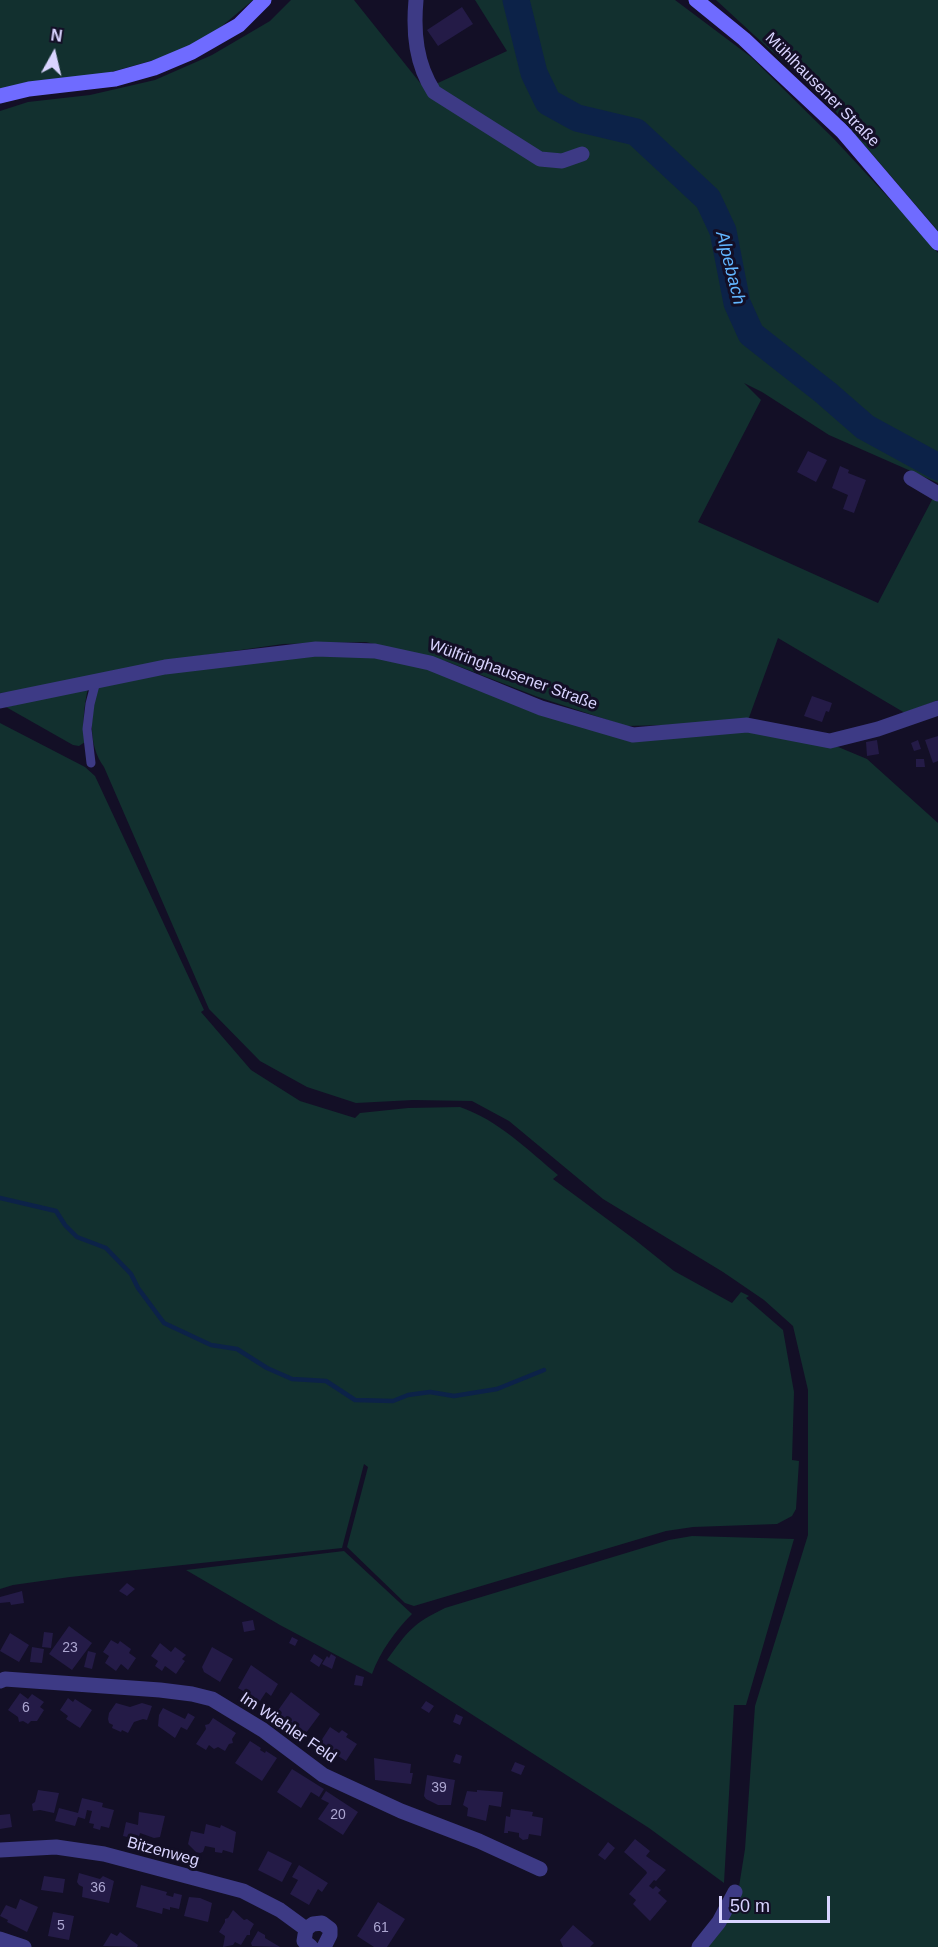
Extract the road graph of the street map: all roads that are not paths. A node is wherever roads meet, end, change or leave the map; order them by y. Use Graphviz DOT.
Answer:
graph roads {
  1 [pos="264,0"];
  2 [pos="416,0"];
  3 [pos="696,0"];
  4 [pos="0,96"];
  5 [pos="582,154"];
  6 [pos="938,243"];
  7 [pos="911,478"];
  8 [pos="938,494"];
  9 [pos="96,681"];
  10 [pos="0,701"];
  11 [pos="938,708"];
  12 [pos="91,763"];
  13 [pos="0,1681"];
  14 [pos="0,1850"];
  15 [pos="540,1869"];
  16 [pos="735,1892"];
  17 [pos="306,1929"];
  18 [pos="0,1939"];
  19 [pos="24,1947"];
  20 [pos="311,1947"];
  21 [pos="324,1947"];
  22 [pos="699,1947"];
  1 -- 4 [label="main road"];
  2 -- 5 [label="street"];
  3 -- 6 [label="main road, Mühlhausener Straße"];
  7 -- 8 [label="street"];
  9 -- 10 [label="street, Wülfringhausener Straße"];
  9 -- 11 [label="street, Wülfringhausener Straße"];
  9 -- 12 [label="lane"];
  13 -- 15 [label="street, Im Wiehler Feld"];
  14 -- 17 [label="street, Bitzenweg"];
  16 -- 22 [label="street"];
  17 -- 20 [label="street"];
  17 -- 21 [label="street"];
  18 -- 19 [label="street"];
}
